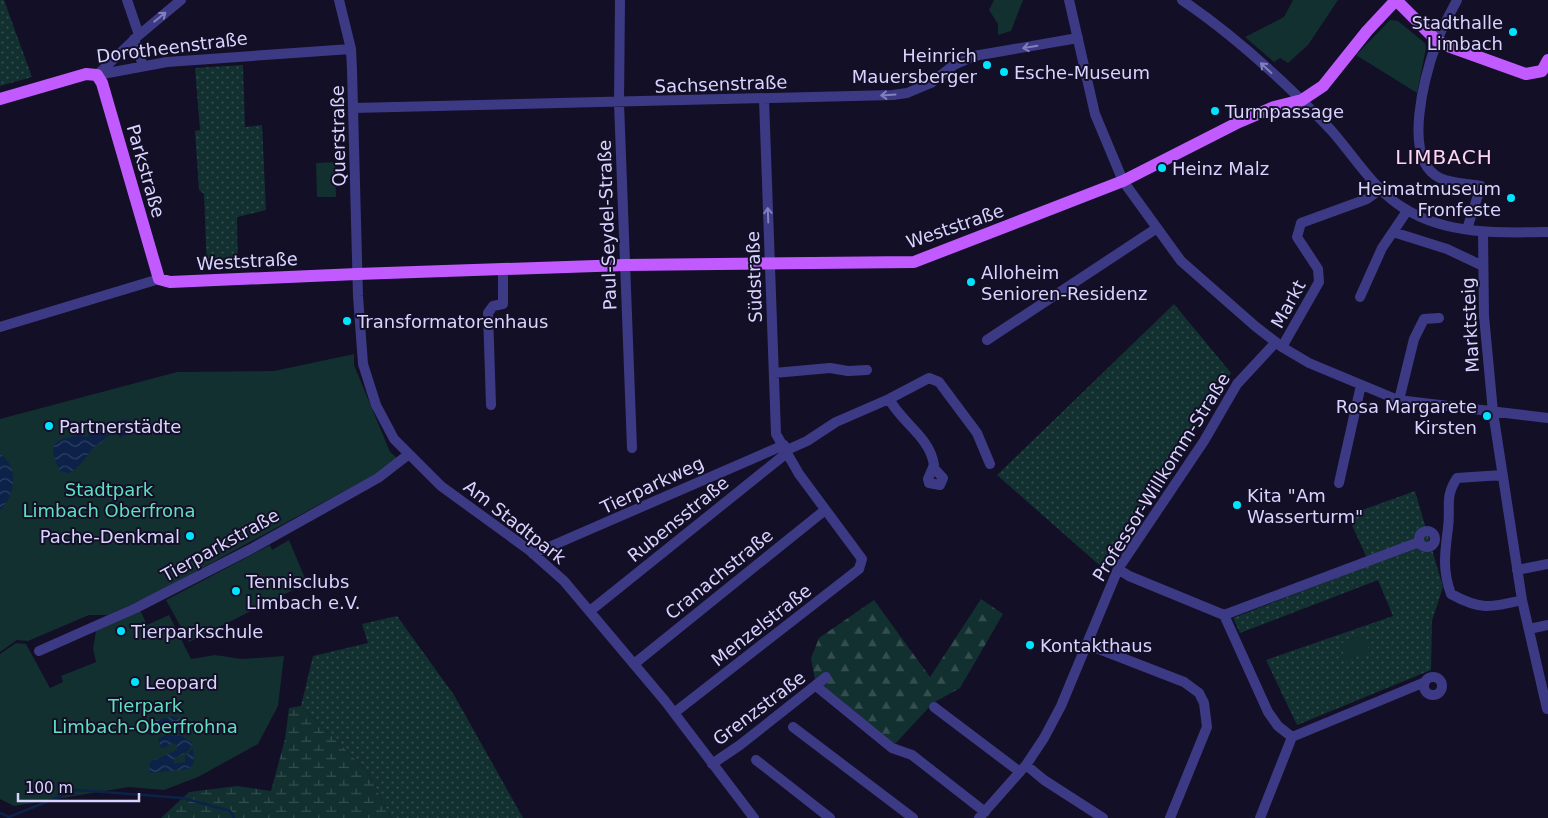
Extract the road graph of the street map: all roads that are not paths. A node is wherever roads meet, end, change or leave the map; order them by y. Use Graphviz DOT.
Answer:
graph roads {
  1 [pos="127,0"];
  2 [pos="181,0"];
  3 [pos="339,0"];
  4 [pos="620,0"];
  5 [pos="1069,0"];
  6 [pos="1182,0"];
  7 [pos="1396,0"];
  8 [pos="1457,0"];
  9 [pos="137,37"];
  10 [pos="1078,38"];
  11 [pos="1437,41"];
  12 [pos="351,50"];
  13 [pos="143,66"];
  14 [pos="1546,68"];
  15 [pos="97,75"];
  16 [pos="0,99"];
  17 [pos="764,99"];
  18 [pos="1302,100"];
  19 [pos="619,103"];
  20 [pos="353,108"];
  21 [pos="1123,181"];
  22 [pos="1381,189"];
  23 [pos="1407,211"];
  24 [pos="1157,228"];
  25 [pos="1467,229"];
  26 [pos="1393,232"];
  27 [pos="1482,232"];
  28 [pos="1548,232"];
  29 [pos="770,264"];
  30 [pos="625,266"];
  31 [pos="1483,266"];
  32 [pos="503,270"];
  33 [pos="357,274"];
  34 [pos="159,279"];
  35 [pos="1360,298"];
  36 [pos="1439,318"];
  37 [pos="0,327"];
  38 [pos="987,340"];
  39 [pos="1279,344"];
  40 [pos="867,370"];
  41 [pos="774,373"];
  42 [pos="1360,386"];
  43 [pos="889,399"];
  44 [pos="1398,400"];
  45 [pos="491,405"];
  46 [pos="1493,412"];
  47 [pos="1548,418"];
  48 [pos="632,448"];
  49 [pos="786,449"];
  50 [pos="409,454"];
  51 [pos="990,464"];
  52 [pos="933,467"];
  53 [pos="1502,475"];
  54 [pos="1339,483"];
  55 [pos="825,510"];
  56 [pos="1419,542"];
  57 [pos="533,554"];
  58 [pos="862,558"];
  59 [pos="1548,564"];
  60 [pos="1118,569"];
  61 [pos="1516,570"];
  62 [pos="1522,600"];
  63 [pos="590,611"];
  64 [pos="1224,615"];
  65 [pos="1548,625"];
  66 [pos="1529,629"];
  67 [pos="1086,644"];
  68 [pos="39,651"];
  69 [pos="634,664"];
  70 [pos="826,677"];
  71 [pos="1425,682"];
  72 [pos="816,686"];
  73 [pos="934,707"];
  74 [pos="1547,709"];
  75 [pos="674,713"];
  76 [pos="793,727"];
  77 [pos="1292,737"];
  78 [pos="756,760"];
  79 [pos="712,764"];
  80 [pos="1023,769"];
  81 [pos="982,815"];
  82 [pos="754,818"];
  83 [pos="830,818"];
  84 [pos="913,818"];
  85 [pos="1103,818"];
  86 [pos="1170,818"];
  87 [pos="1260,818"];
  1 -- 9 [label="street"];
  9 -- 2 [label="street, one-way"];
  3 -- 12 [label="street, Querstraße"];
  4 -- 19 [label="street, Paul-Seydel-Straße"];
  5 -- 10 [label="street"];
  18 -- 6 [label="street, one-way"];
  7 -- 11 [label="main road"];
  7 -- 18 [label="main road, Weststraße"];
  8 -- 11 [label="street"];
  9 -- 13 [label="street"];
  9 -- 15 [label="street"];
  10 -- 17 [label="street, Sachsenstraße, one-way"];
  10 -- 21 [label="street"];
  11 -- 14 [label="main road"];
  11 -- 25 [label="street"];
  12 -- 13 [label="street, Dorotheenstraße"];
  12 -- 20 [label="street, Querstraße"];
  13 -- 15 [label="street, Dorotheenstraße"];
  15 -- 16 [label="main road, Dorotheenstraße"];
  15 -- 34 [label="main road, Parkstraße"];
  17 -- 19 [label="street, Sachsenstraße"];
  29 -- 17 [label="street, Südstraße, one-way"];
  18 -- 21 [label="main road, Weststraße"];
  18 -- 22 [label="street"];
  19 -- 20 [label="street, Sachsenstraße"];
  19 -- 30 [label="street, Paul-Seydel-Straße"];
  20 -- 33 [label="street, Querstraße"];
  21 -- 24 [label="street"];
  21 -- 29 [label="main road, Weststraße"];
  22 -- 23 [label="street"];
  22 -- 39 [label="street, Markt"];
  23 -- 25 [label="street"];
  23 -- 26 [label="street"];
  24 -- 38 [label="street"];
  24 -- 39 [label="street"];
  25 -- 27 [label="street"];
  26 -- 31 [label="street"];
  26 -- 35 [label="street"];
  27 -- 28 [label="street"];
  27 -- 31 [label="street, Marktsteig"];
  29 -- 30 [label="main road, Weststraße"];
  29 -- 41 [label="street, Südstraße"];
  30 -- 32 [label="main road, Weststraße"];
  30 -- 48 [label="street, Paul-Seydel-Straße"];
  31 -- 46 [label="street, Marktsteig"];
  32 -- 33 [label="main road, Weststraße"];
  32 -- 45 [label="street"];
  33 -- 34 [label="main road, Weststraße"];
  33 -- 50 [label="street, Am Stadtpark"];
  34 -- 37 [label="street, Weststraße"];
  36 -- 44 [label="street"];
  39 -- 42 [label="street"];
  39 -- 60 [label="street, Professor-Willkomm-Straße"];
  40 -- 41 [label="street"];
  41 -- 49 [label="street, Südstraße"];
  42 -- 44 [label="street"];
  42 -- 54 [label="street"];
  43 -- 49 [label="street"];
  43 -- 51 [label="street"];
  43 -- 52 [label="street"];
  44 -- 46 [label="street"];
  46 -- 47 [label="street"];
  46 -- 53 [label="street, Marktsteig"];
  49 -- 55 [label="street, Südstraße"];
  49 -- 57 [label="street, Tierparkweg"];
  49 -- 63 [label="street, Rubensstraße"];
  50 -- 57 [label="street, Am Stadtpark"];
  50 -- 68 [label="street, Tierparkstraße"];
  53 -- 61 [label="street, Marktsteig"];
  53 -- 62 [label="street"];
  55 -- 58 [label="street, Südstraße"];
  55 -- 69 [label="street, Cranachstraße"];
  56 -- 64 [label="street"];
  57 -- 63 [label="street, Am Stadtpark"];
  58 -- 75 [label="street, Menzelstraße"];
  59 -- 61 [label="street"];
  60 -- 64 [label="street"];
  60 -- 67 [label="street, Professor-Willkomm-Straße"];
  61 -- 62 [label="street, Marktsteig"];
  62 -- 66 [label="street, Marktsteig"];
  63 -- 69 [label="street, Am Stadtpark"];
  64 -- 77 [label="street"];
  65 -- 66 [label="street"];
  66 -- 74 [label="street, Marktsteig"];
  67 -- 80 [label="street, Professor-Willkomm-Straße"];
  67 -- 86 [label="street"];
  69 -- 75 [label="street, Am Stadtpark"];
  70 -- 72 [label="street, Grenzstraße"];
  71 -- 77 [label="street"];
  72 -- 79 [label="street, Grenzstraße"];
  72 -- 81 [label="street, Professor-Willkomm-Straße"];
  73 -- 80 [label="street"];
  75 -- 79 [label="street, Am Stadtpark"];
  76 -- 84 [label="street"];
  77 -- 87 [label="street"];
  78 -- 83 [label="street"];
  79 -- 82 [label="street, Am Stadtpark"];
  80 -- 81 [label="street, Professor-Willkomm-Straße"];
  80 -- 85 [label="street"];
}
